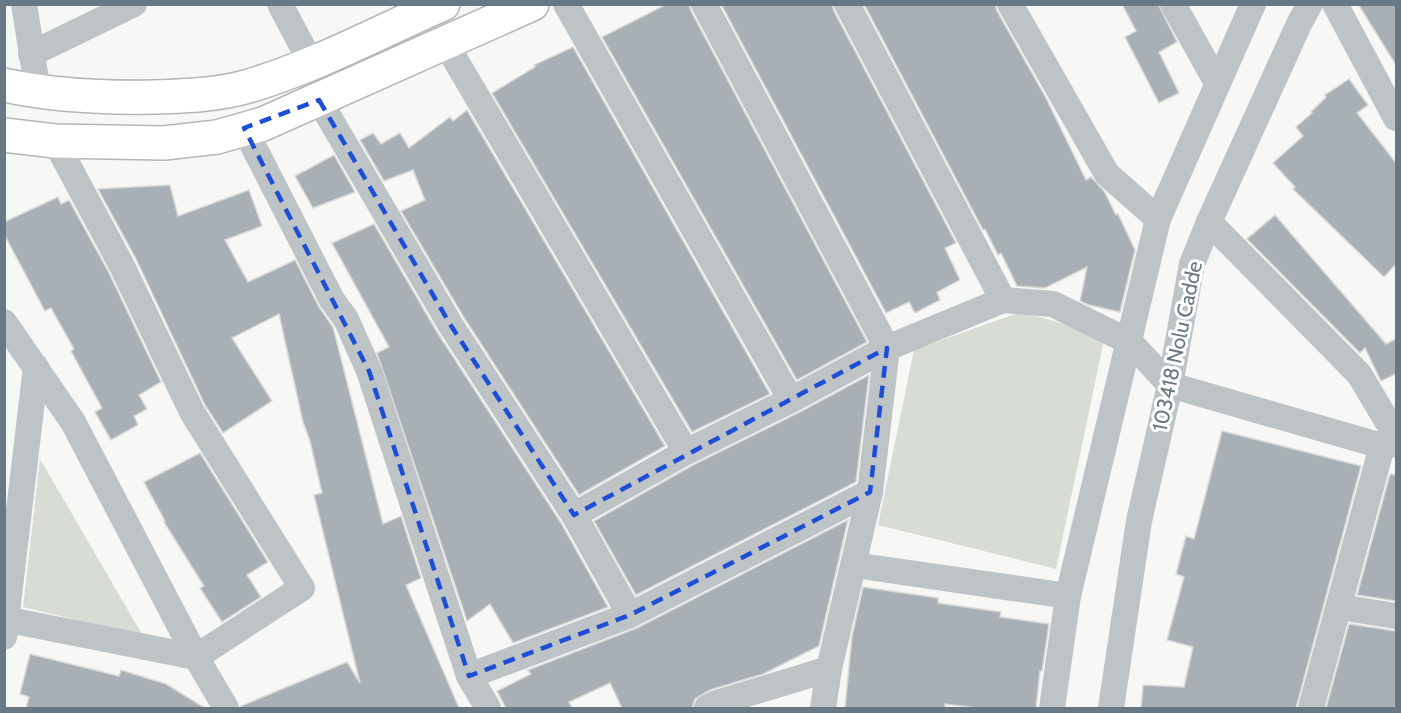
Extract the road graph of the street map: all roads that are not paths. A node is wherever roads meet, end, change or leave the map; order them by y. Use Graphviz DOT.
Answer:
graph roads {
  1 [pos="24,4"];
  2 [pos="134,4"];
  3 [pos="280,4"];
  4 [pos="532,4"];
  5 [pos="566,4"];
  6 [pos="704,4"];
  7 [pos="847,4"];
  8 [pos="1010,4"];
  9 [pos="1173,4"];
  10 [pos="1253,4"];
  11 [pos="1310,4"];
  12 [pos="1335,4"];
  13 [pos="429,7"];
  14 [pos="446,44"];
  15 [pos="31,54"];
  16 [pos="311,63"];
  17 [pos="1217,83"];
  18 [pos="4,85"];
  19 [pos="38,92"];
  20 [pos="319,100"];
  21 [pos="1396,118"];
  22 [pos="244,128"];
  23 [pos="4,135"];
  24 [pos="55,141"];
  25 [pos="1158,219"];
  26 [pos="1209,222"];
  27 [pos="1003,300"];
  28 [pos="4,322"];
  29 [pos="1130,342"];
  30 [pos="887,348"];
  31 [pos="36,367"];
  32 [pos="1170,385"];
  33 [pos="791,400"];
  34 [pos="1392,442"];
  35 [pos="686,452"];
  36 [pos="870,492"];
  37 [pos="574,515"];
  38 [pos="854,565"];
  39 [pos="1068,596"];
  40 [pos="1339,607"];
  41 [pos="630,615"];
  42 [pos="1396,616"];
  43 [pos="6,626"];
  44 [pos="196,657"];
  45 [pos="829,669"];
  46 [pos="470,676"];
  47 [pos="226,708"];
  48 [pos="488,708"];
  49 [pos="707,708"];
  50 [pos="823,708"];
  51 [pos="1052,708"];
  52 [pos="1111,708"];
  53 [pos="1311,708"];
  1 -- 15 [label="street"];
  2 -- 15 [label="street"];
  3 -- 16 [label="street"];
  4 -- 14 [label="main road"];
  5 -- 33 [label="street"];
  6 -- 30 [label="street"];
  7 -- 27 [label="street"];
  8 -- 25 [label="street"];
  9 -- 17 [label="street"];
  10 -- 17 [label="street"];
  11 -- 26 [label="street, 103418 Nolu Cadde"];
  12 -- 21 [label="street"];
  13 -- 16 [label="main road"];
  14 -- 20 [label="main road"];
  14 -- 35 [label="street"];
  15 -- 19 [label="street"];
  16 -- 19 [label="main road"];
  17 -- 25 [label="street"];
  18 -- 19 [label="main road"];
  20 -- 22 [label="main road"];
  20 -- 37 [label="street"];
  22 -- 24 [label="main road"];
  22 -- 46 [label="street"];
  23 -- 24 [label="main road"];
  24 -- 44 [label="street"];
  25 -- 29 [label="street"];
  26 -- 32 [label="street, 103418 Nolu Cadde"];
  26 -- 34 [label="street"];
  27 -- 29 [label="street"];
  27 -- 30 [label="street"];
  28 -- 31 [label="street"];
  29 -- 32 [label="street"];
  29 -- 39 [label="street"];
  30 -- 33 [label="street"];
  30 -- 36 [label="street"];
  31 -- 43 [label="street"];
  31 -- 44 [label="street"];
  32 -- 34 [label="street"];
  32 -- 52 [label="street, 103418 Nolu Cadde"];
  33 -- 35 [label="street"];
  34 -- 40 [label="street"];
  35 -- 37 [label="street"];
  36 -- 38 [label="street"];
  36 -- 41 [label="street"];
  37 -- 41 [label="street"];
  38 -- 39 [label="street"];
  38 -- 45 [label="street"];
  39 -- 51 [label="street"];
  40 -- 42 [label="street"];
  40 -- 53 [label="street"];
  41 -- 46 [label="street"];
  43 -- 44 [label="street"];
  44 -- 47 [label="street"];
  45 -- 49 [label="street"];
  45 -- 50 [label="street"];
  46 -- 48 [label="street"];
}
